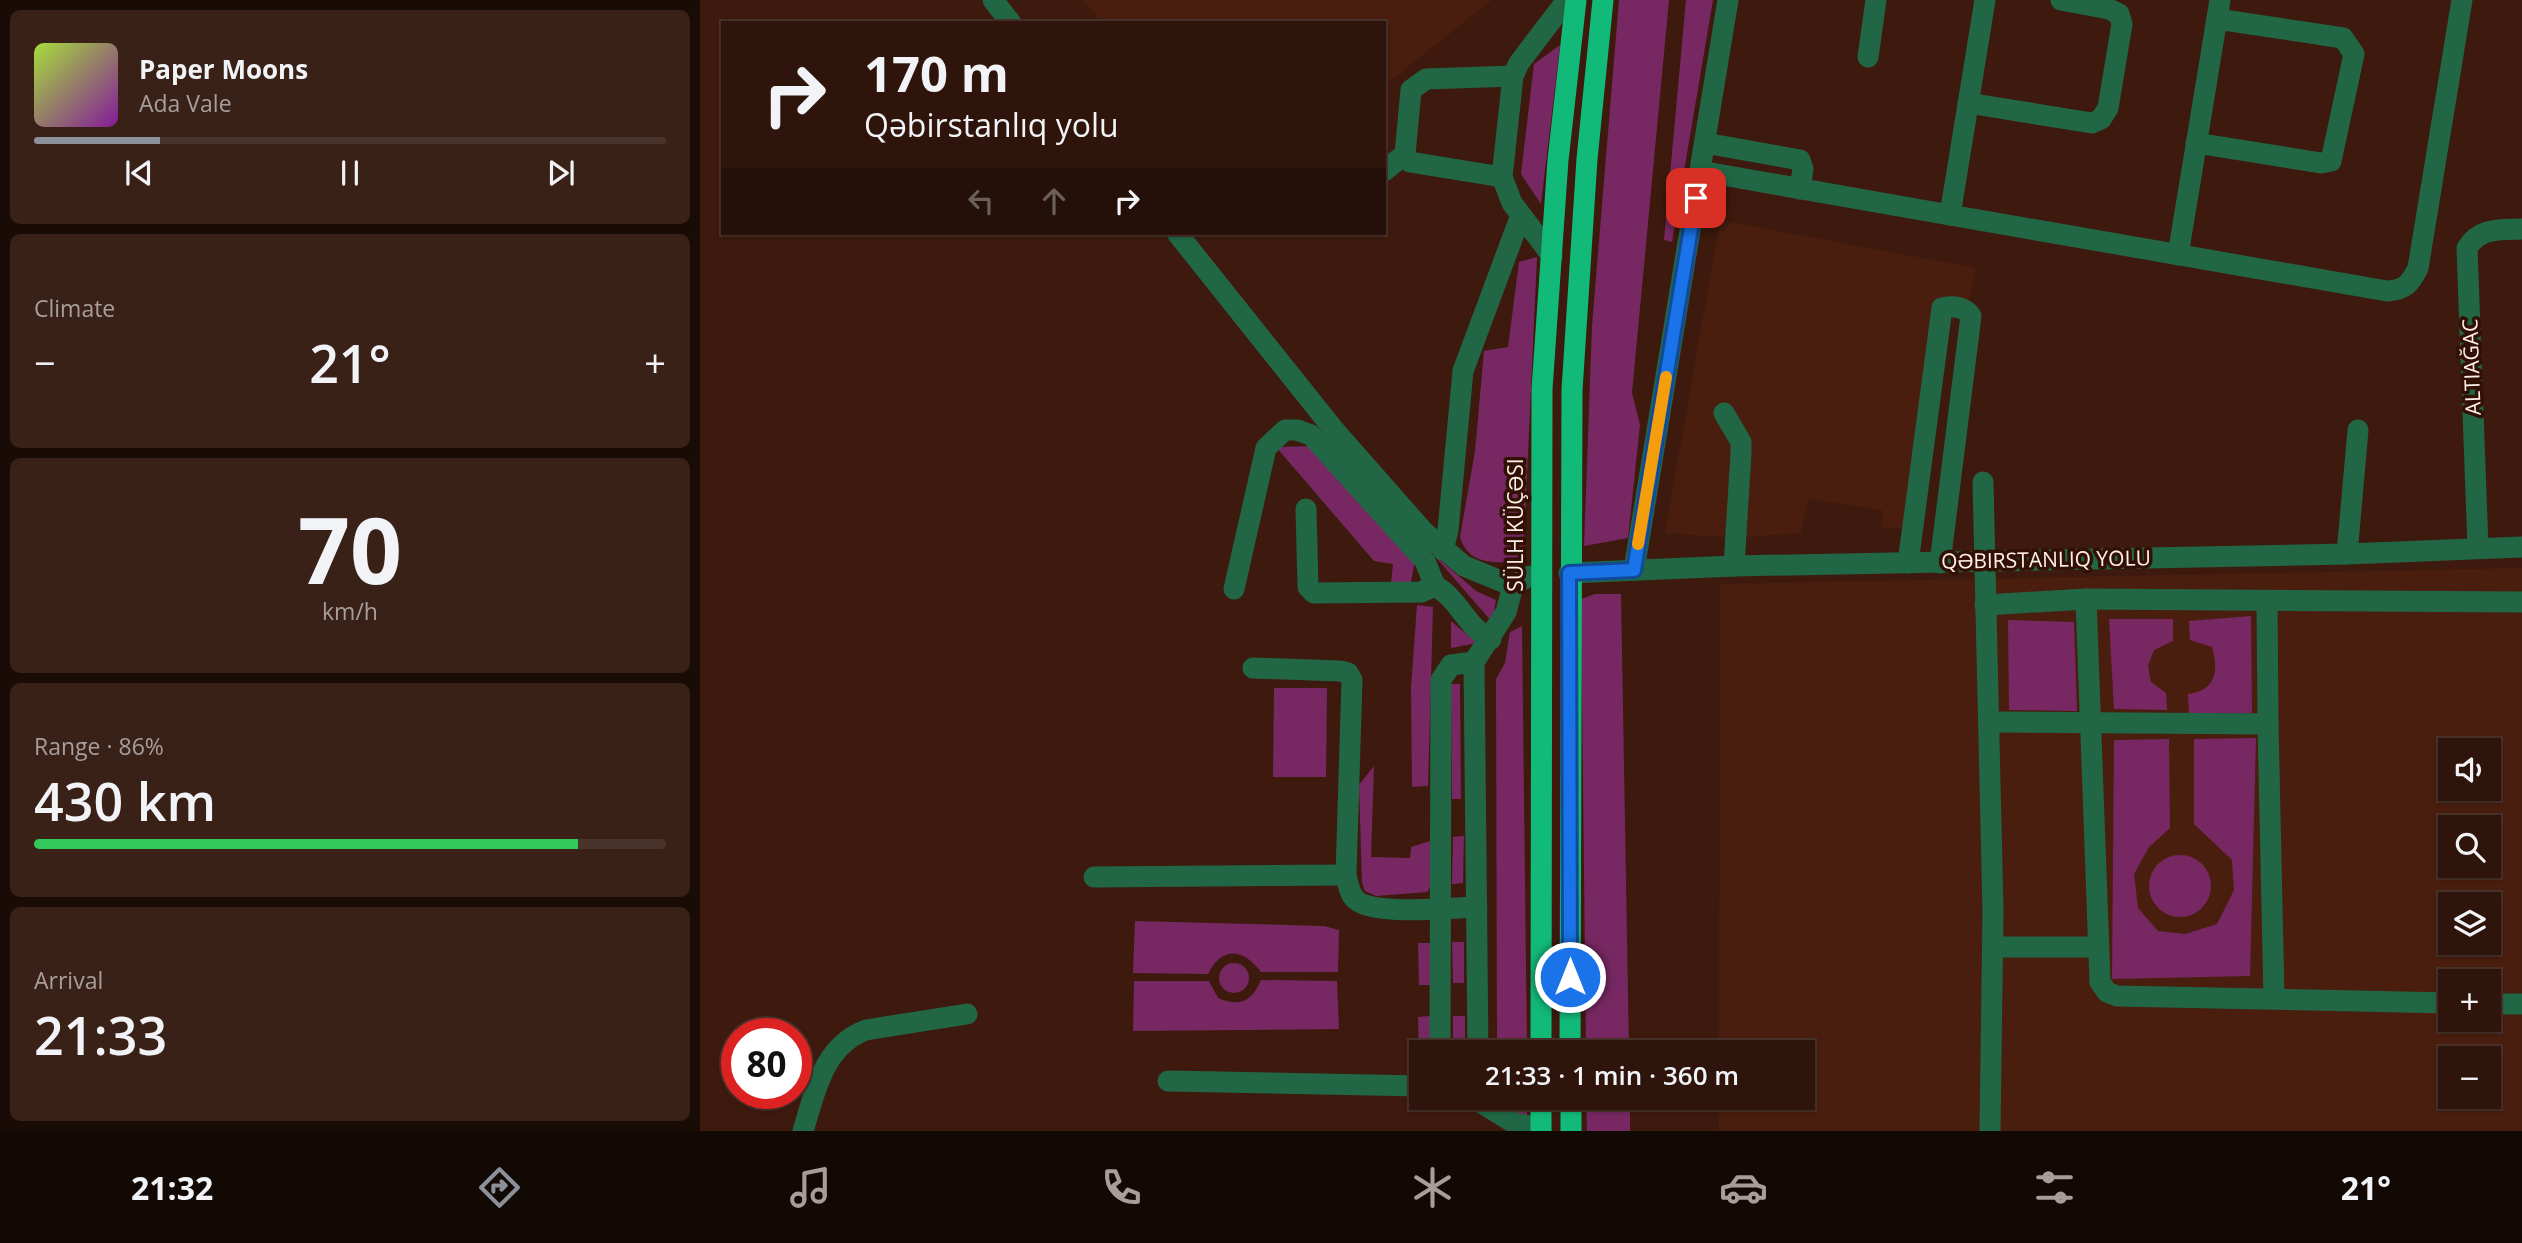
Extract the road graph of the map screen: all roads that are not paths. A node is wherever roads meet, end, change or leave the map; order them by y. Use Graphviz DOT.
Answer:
graph roads {
  1 [pos="993,0"];
  2 [pos="1567,0"];
  3 [pos="1576,0"];
  4 [pos="1603,0"];
  5 [pos="1728,0"];
  6 [pos="1876,0"];
  7 [pos="1985,0"];
  8 [pos="2061,0"];
  9 [pos="2462,0"];
  10 [pos="2219,10"];
  11 [pos="1009,21"];
  12 [pos="1868,57"];
  13 [pos="1513,76"];
  14 [pos="1968,103"];
  15 [pos="1705,143"];
  16 [pos="2196,143"];
  17 [pos="1405,154"];
  18 [pos="1386,169"];
  19 [pos="1700,171"];
  20 [pos="1502,177"];
  21 [pos="1800,189"];
  22 [pos="1521,215"];
  23 [pos="1950,215"];
  24 [pos="2522,229"];
  25 [pos="1179,235"];
  26 [pos="2178,255"];
  27 [pos="1552,256"];
  28 [pos="1724,413"];
  29 [pos="2358,430"];
  30 [pos="1983,482"];
  31 [pos="1306,509"];
  32 [pos="2521,546"];
  33 [pos="2478,548"];
  34 [pos="1443,550"];
  35 [pos="2347,554"];
  36 [pos="1985,562"];
  37 [pos="1908,563"];
  38 [pos="1940,563"];
  39 [pos="1734,566"];
  40 [pos="1634,570"];
  41 [pos="1569,573"];
  42 [pos="1541,574"];
  43 [pos="1435,586"];
  44 [pos="1513,586"];
  45 [pos="1234,589"];
  46 [pos="2086,599"];
  47 [pos="2267,601"];
  48 [pos="2522,602"];
  49 [pos="1985,605"];
  50 [pos="1490,639"];
  51 [pos="1474,662"];
  52 [pos="1253,668"];
  53 [pos="1990,722"];
  54 [pos="2092,724"];
  55 [pos="2268,724"];
  56 [pos="1346,875"];
  57 [pos="1094,877"];
  58 [pos="1477,907"];
  59 [pos="1441,908"];
  60 [pos="1993,947"];
  61 [pos="2099,947"];
  62 [pos="1439,996"];
  63 [pos="1478,996"];
  64 [pos="2274,998"];
  65 [pos="2438,1003"];
  66 [pos="2501,1004"];
  67 [pos="2522,1004"];
  68 [pos="967,1014"];
  69 [pos="1440,1040"];
  70 [pos="1478,1040"];
  71 [pos="1541,1040"];
  72 [pos="1570,1040"];
  73 [pos="1168,1081"];
  74 [pos="1409,1086"];
  75 [pos="1494,1110"];
  76 [pos="1541,1110"];
  77 [pos="1571,1110"];
  78 [pos="1541,1130"];
  79 [pos="803,1131"];
  80 [pos="1571,1131"];
  81 [pos="1990,1131"];
  1 -- 11 [label="street"];
  2 -- 13 [label="street"];
  3 -- 27 [label="highway, SÜLH KÜÇƏSI"];
  4 -- 41 [label="highway"];
  5 -- 15 [label="street"];
  6 -- 12 [label="street"];
  7 -- 14 [label="street"];
  8 -- 14 [label="street"];
  9 -- 26 [label="street"];
  10 -- 16 [label="street"];
  10 -- 16 [label="street"];
  13 -- 17 [label="street"];
  13 -- 20 [label="street"];
  14 -- 23 [label="street"];
  15 -- 19 [label="street"];
  15 -- 21 [label="street"];
  16 -- 26 [label="street"];
  17 -- 18 [label="street"];
  17 -- 20 [label="street"];
  19 -- 21 [label="street"];
  19 -- 40 [label="street"];
  20 -- 22 [label="street"];
  21 -- 23 [label="street"];
  22 -- 27 [label="street"];
  22 -- 34 [label="street"];
  23 -- 26 [label="street"];
  24 -- 33 [label="street"];
  25 -- 34 [label="street"];
  27 -- 42 [label="highway, SÜLH KÜÇƏSI"];
  28 -- 39 [label="street"];
  29 -- 35 [label="street"];
  30 -- 36 [label="street"];
  31 -- 43 [label="street"];
  32 -- 33 [label="street"];
  33 -- 35 [label="street"];
  34 -- 44 [label="street"];
  35 -- 36 [label="street"];
  36 -- 38 [label="street"];
  36 -- 49 [label="street"];
  37 -- 38 [label="street"];
  37 -- 38 [label="street"];
  37 -- 39 [label="street"];
  39 -- 40 [label="street"];
  40 -- 41 [label="street"];
  41 -- 42 [label="highway"];
  41 -- 72 [label="highway"];
  42 -- 44 [label="street"];
  42 -- 71 [label="highway, SÜLH KÜÇƏSI"];
  43 -- 45 [label="street"];
  43 -- 50 [label="street"];
  44 -- 50 [label="street"];
  46 -- 47 [label="street"];
  46 -- 49 [label="street"];
  46 -- 54 [label="street"];
  47 -- 48 [label="street"];
  47 -- 55 [label="street"];
  49 -- 53 [label="street"];
  50 -- 51 [label="street"];
  51 -- 58 [label="street"];
  51 -- 59 [label="street"];
  52 -- 56 [label="street"];
  53 -- 54 [label="street"];
  53 -- 60 [label="street"];
  54 -- 55 [label="street"];
  54 -- 61 [label="street"];
  55 -- 64 [label="street"];
  56 -- 57 [label="street"];
  56 -- 59 [label="street"];
  58 -- 59 [label="street"];
  58 -- 63 [label="street"];
  59 -- 62 [label="street"];
  60 -- 61 [label="street"];
  60 -- 81 [label="street"];
  61 -- 64 [label="street"];
  62 -- 63 [label="street"];
  62 -- 69 [label="street"];
  63 -- 70 [label="street"];
  64 -- 65 [label="street"];
  66 -- 67 [label="street"];
  68 -- 79 [label="street"];
  73 -- 74 [label="street"];
  75 -- 78 [label="street"];
  76 -- 78 [label="highway"];
  77 -- 80 [label="highway"];
}
